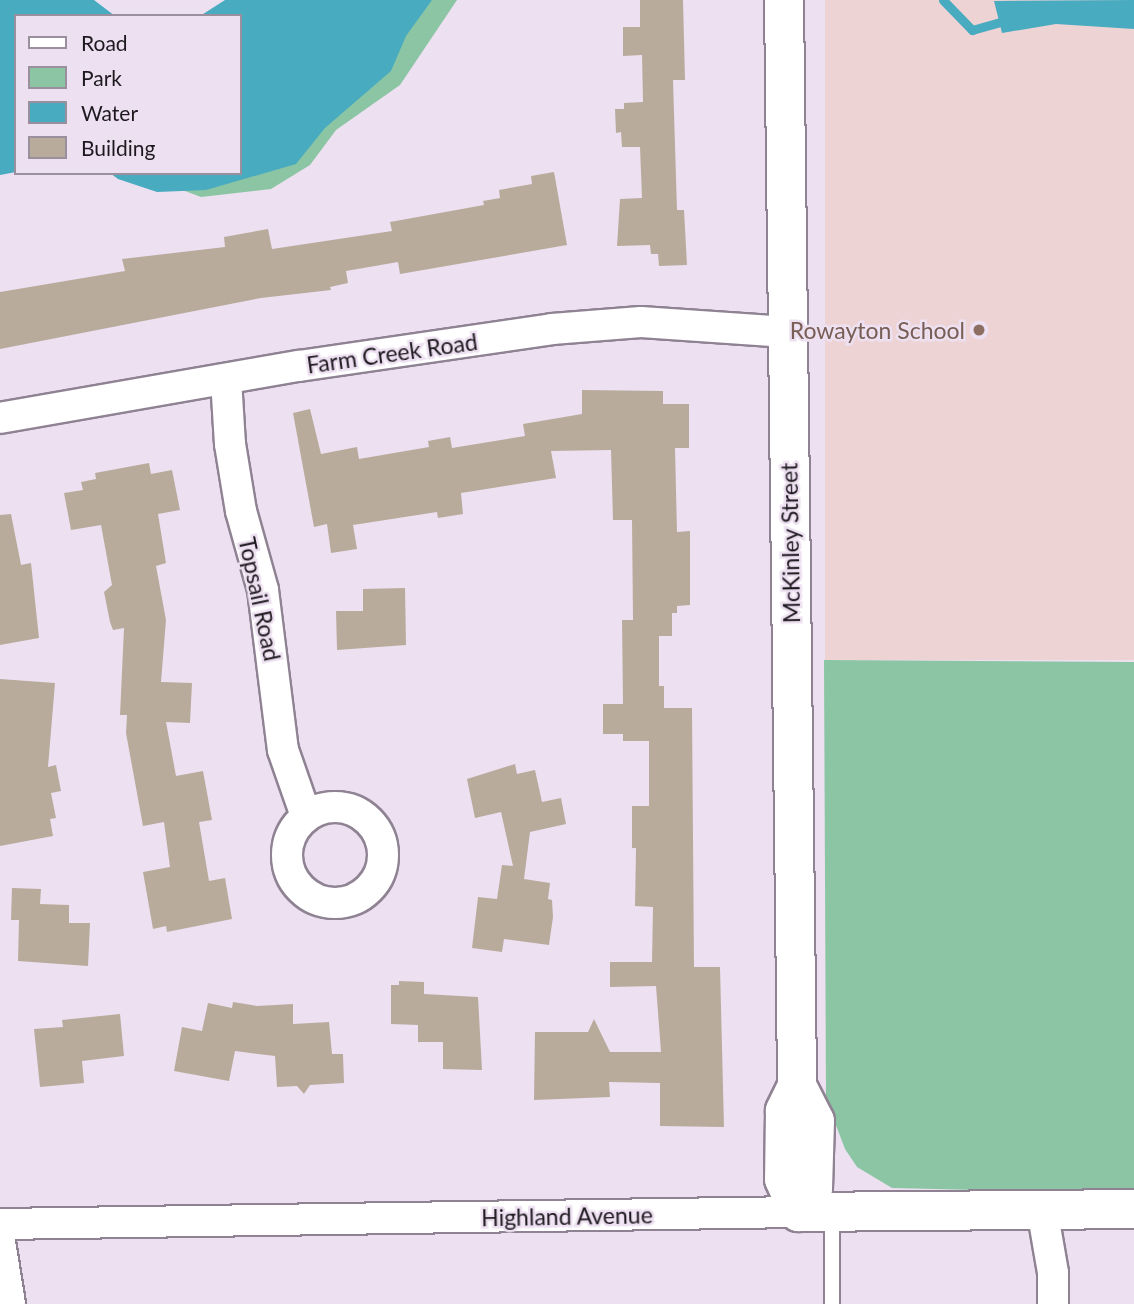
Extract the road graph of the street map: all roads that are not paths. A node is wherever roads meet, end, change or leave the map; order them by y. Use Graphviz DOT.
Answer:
graph roads {
  1 [pos="784,0"];
  2 [pos="787,332"];
  3 [pos="226,379"];
  4 [pos="0,418"];
  5 [pos="306,816"];
  6 [pos="1042,1209"];
  7 [pos="1134,1209"];
  8 [pos="816,1213"];
  9 [pos="0,1224"];
  10 [pos="0,1242"];
  11 [pos="10,1304"];
  12 [pos="832,1304"];
  13 [pos="1054,1304"];
  1 -- 2 [label="main road, McKinley Street"];
  2 -- 3 [label="street, Farm Creek Road"];
  2 -- 8 [label="main road, McKinley Street"];
  3 -- 4 [label="street, Farm Creek Road"];
  3 -- 5 [label="street, Topsail Road"];
  6 -- 7 [label="main road, Highland Avenue"];
  6 -- 8 [label="main road, Highland Avenue"];
  6 -- 13 [label="street"];
  8 -- 9 [label="street, Highland Avenue"];
  8 -- 12 [label="lane"];
  10 -- 11 [label="street"];
}
